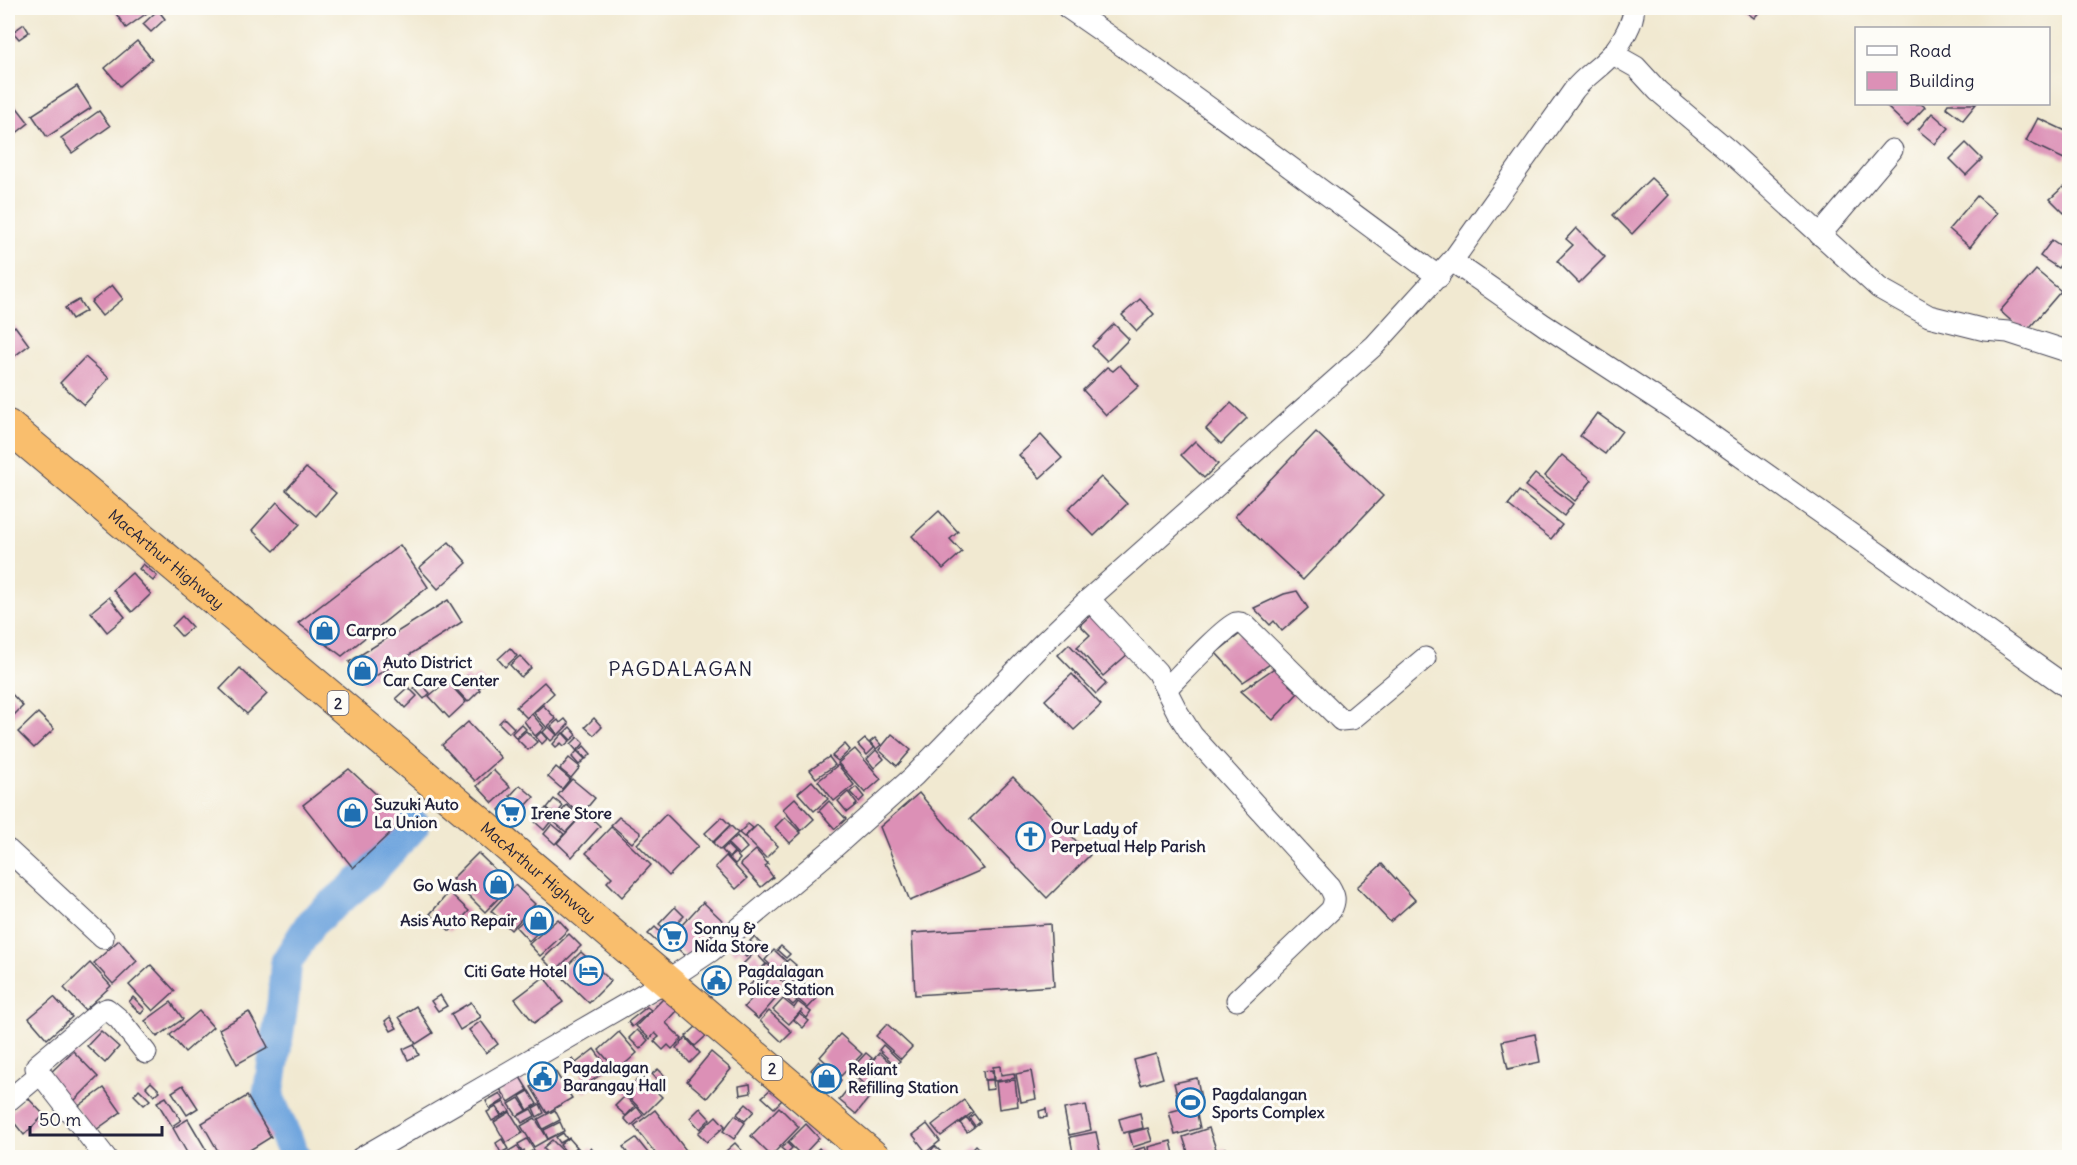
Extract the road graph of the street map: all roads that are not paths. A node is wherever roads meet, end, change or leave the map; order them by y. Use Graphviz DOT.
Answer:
graph roads {
  1 [pos="1068,8"];
  2 [pos="1633,8"];
  3 [pos="1613,54"];
  4 [pos="1893,150"];
  5 [pos="1820,235"];
  6 [pos="1445,269"];
  7 [pos="2070,352"];
  8 [pos="8,426"];
  9 [pos="1089,599"];
  10 [pos="1425,658"];
  11 [pos="1167,688"];
  12 [pos="2070,689"];
  13 [pos="8,849"];
  14 [pos="103,938"];
  15 [pos="666,981"];
  16 [pos="1237,1000"];
  17 [pos="146,1053"];
  18 [pos="40,1074"];
  19 [pos="8,1101"];
  20 [pos="106,1158"];
  21 [pos="361,1158"];
  22 [pos="875,1158"];
  1 -- 6 [label="street"];
  2 -- 3 [label="street"];
  3 -- 5 [label="street"];
  3 -- 6 [label="street"];
  4 -- 5 [label="street"];
  5 -- 7 [label="street"];
  6 -- 9 [label="street"];
  6 -- 12 [label="street"];
  8 -- 15 [label="highway, MacArthur Highway / 2"];
  9 -- 11 [label="street"];
  9 -- 15 [label="street"];
  10 -- 11 [label="street"];
  11 -- 16 [label="street"];
  13 -- 14 [label="street"];
  15 -- 21 [label="street"];
  15 -- 22 [label="highway, MacArthur Highway / 2"];
  17 -- 18 [label="street"];
  18 -- 19 [label="street"];
  18 -- 20 [label="street"];
}
